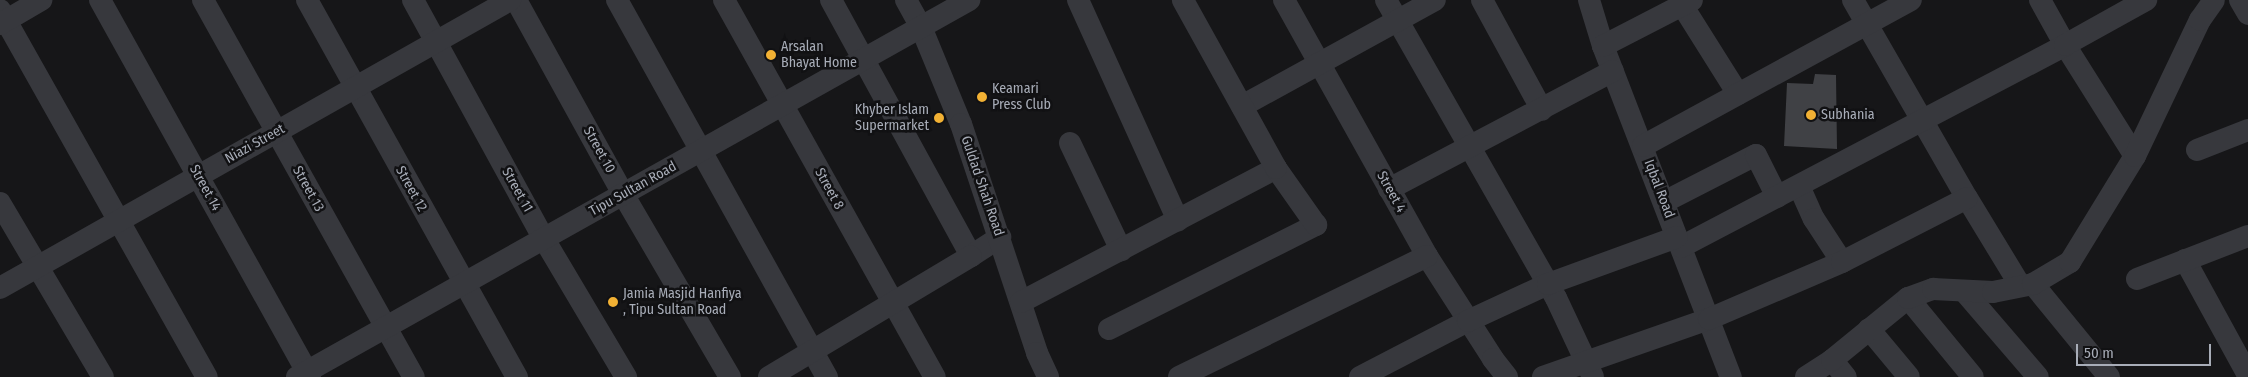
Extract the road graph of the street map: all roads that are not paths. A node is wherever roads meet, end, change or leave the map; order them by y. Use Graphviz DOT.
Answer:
graph roads {
  1 [pos="41,0"];
  2 [pos="100,0"];
  3 [pos="203,0"];
  4 [pos="307,0"];
  5 [pos="413,0"];
  6 [pos="510,0"];
  7 [pos="516,0"];
  8 [pos="617,0"];
  9 [pos="724,0"];
  10 [pos="830,0"];
  11 [pos="906,0"];
  12 [pos="969,0"];
  13 [pos="1078,0"];
  14 [pos="1183,0"];
  15 [pos="1284,0"];
  16 [pos="1386,0"];
  17 [pos="1435,0"];
  18 [pos="1482,0"];
  19 [pos="1589,0"];
  20 [pos="1853,0"];
  21 [pos="1911,0"];
  22 [pos="2040,0"];
  23 [pos="2146,0"];
  24 [pos="2214,0"];
  25 [pos="2240,0"];
  26 [pos="1687,3"];
  27 [pos="944,6"];
  28 [pos="2248,14"];
  29 [pos="2,18"];
  30 [pos="1398,21"];
  31 [pos="1867,24"];
  32 [pos="921,27"];
  33 [pos="436,42"];
  34 [pos="2065,45"];
  35 [pos="1603,46"];
  36 [pos="864,59"];
  37 [pos="1319,63"];
  38 [pos="1613,71"];
  39 [pos="355,87"];
  40 [pos="1738,94"];
  41 [pos="782,105"];
  42 [pos="1242,106"];
  43 [pos="1542,110"];
  44 [pos="1922,121"];
  45 [pos="2248,130"];
  46 [pos="277,132"];
  47 [pos="1070,143"];
  48 [pos="1643,146"];
  49 [pos="1470,147"];
  50 [pos="2197,150"];
  51 [pos="701,151"];
  52 [pos="2135,156"];
  53 [pos="1276,168"];
  54 [pos="198,176"];
  55 [pos="1799,186"];
  56 [pos="1389,189"];
  57 [pos="623,194"];
  58 [pos="1776,197"];
  59 [pos="1967,198"];
  60 [pos="1664,202"];
  61 [pos="0,203"];
  62 [pos="1178,220"];
  63 [pos="119,221"];
  64 [pos="2248,236"];
  65 [pos="1000,237"];
  66 [pos="544,239"];
  67 [pos="1679,242"];
  68 [pos="1121,250"];
  69 [pos="971,256"];
  70 [pos="1426,256"];
  71 [pos="2185,260"];
  72 [pos="1842,262"];
  73 [pos="38,267"];
  74 [pos="2137,279"];
  75 [pos="464,284"];
  76 [pos="1548,284"];
  77 [pos="2027,284"];
  78 [pos="0,288"];
  79 [pos="1964,291"];
  80 [pos="1908,298"];
  81 [pos="893,302"];
  82 [pos="1021,302"];
  83 [pos="1709,320"];
  84 [pos="1468,321"];
  85 [pos="386,328"];
  86 [pos="1109,329"];
  87 [pos="1869,329"];
  88 [pos="812,351"];
  89 [pos="1839,368"];
  90 [pos="1590,370"];
  91 [pos="305,375"];
  92 [pos="2248,375"];
  93 [pos="103,377"];
  94 [pos="207,377"];
  95 [pos="414,377"];
  96 [pos="517,377"];
  97 [pos="626,377"];
  98 [pos="730,377"];
  99 [pos="769,377"];
  100 [pos="827,377"];
  101 [pos="935,377"];
  102 [pos="1048,377"];
  103 [pos="1179,377"];
  104 [pos="1360,377"];
  105 [pos="1507,377"];
  106 [pos="1543,377"];
  107 [pos="1731,377"];
  108 [pos="1806,377"];
  109 [pos="1909,377"];
  110 [pos="1973,377"];
  111 [pos="2038,377"];
  112 [pos="2109,377"];
  1 -- 29 [label="street"];
  2 -- 54 [label="street, Street 14"];
  3 -- 46 [label="street, Street 13"];
  4 -- 39 [label="street, Street 12"];
  5 -- 33 [label="street, Street 11"];
  6 -- 33 [label="street, Niazi Street"];
  7 -- 57 [label="street, Street 10"];
  8 -- 51 [label="street"];
  9 -- 41 [label="street, Street 8"];
  10 -- 36 [label="street"];
  11 -- 32 [label="street, Guldad Shah Road"];
  12 -- 27 [label="street, Tipu Sultan Road"];
  13 -- 62 [label="street"];
  14 -- 42 [label="street"];
  15 -- 37 [label="street, Street 4"];
  16 -- 30 [label="street"];
  17 -- 30 [label="street"];
  18 -- 43 [label="street"];
  19 -- 35 [label="street, Iqbal Road"];
  20 -- 31 [label="street"];
  21 -- 31 [label="street"];
  22 -- 34 [label="street"];
  23 -- 34 [label="street"];
  24 -- 52 [label="street"];
  25 -- 28 [label="street"];
  26 -- 35 [label="street"];
  26 -- 40 [label="street"];
  27 -- 32 [label="street, Tipu Sultan Road"];
  29 -- 63 [label="street"];
  30 -- 37 [label="street"];
  30 -- 49 [label="street"];
  31 -- 40 [label="street"];
  31 -- 44 [label="street"];
  32 -- 36 [label="street, Tipu Sultan Road"];
  32 -- 65 [label="street, Guldad Shah Road"];
  33 -- 39 [label="street, Niazi Street"];
  33 -- 66 [label="street, Street 11"];
  34 -- 44 [label="street"];
  34 -- 52 [label="street"];
  35 -- 38 [label="street, Iqbal Road"];
  36 -- 41 [label="street, Tipu Sultan Road"];
  36 -- 69 [label="street"];
  37 -- 42 [label="street"];
  37 -- 56 [label="street, Street 4"];
  38 -- 43 [label="street"];
  38 -- 48 [label="street, Iqbal Road"];
  39 -- 46 [label="street, Niazi Street"];
  39 -- 75 [label="street, Street 12"];
  40 -- 48 [label="street"];
  41 -- 51 [label="street, Tipu Sultan Road"];
  41 -- 81 [label="street, Street 8"];
  42 -- 53 [label="street"];
  43 -- 49 [label="street"];
  44 -- 55 [label="street"];
  44 -- 59 [label="street"];
  45 -- 50 [label="street"];
  46 -- 54 [label="street, Niazi Street"];
  46 -- 85 [label="street, Street 13"];
  47 -- 68 [label="street"];
  48 -- 60 [label="street, Iqbal Road"];
  49 -- 56 [label="street"];
  49 -- 76 [label="street"];
  51 -- 57 [label="street, Tipu Sultan Road"];
  51 -- 88 [label="street"];
  52 -- 77 [label="street"];
  53 -- 62 [label="street"];
  53 -- 86 [label="street"];
  54 -- 63 [label="street, Niazi Street"];
  54 -- 91 [label="street, Street 14"];
  55 -- 58 [label="street"];
  55 -- 72 [label="street"];
  56 -- 70 [label="street, Street 4"];
  57 -- 66 [label="street, Tipu Sultan Road"];
  57 -- 98 [label="street, Street 10"];
  58 -- 60 [label="street"];
  58 -- 67 [label="street"];
  59 -- 72 [label="street"];
  59 -- 77 [label="street"];
  60 -- 67 [label="street, Iqbal Road"];
  61 -- 73 [label="street"];
  62 -- 68 [label="street"];
  63 -- 73 [label="street, Niazi Street"];
  63 -- 94 [label="street"];
  64 -- 71 [label="street"];
  65 -- 69 [label="street"];
  65 -- 82 [label="street, Guldad Shah Road"];
  66 -- 75 [label="street, Tipu Sultan Road"];
  66 -- 97 [label="street, Street 11"];
  67 -- 76 [label="street"];
  67 -- 83 [label="street, Iqbal Road"];
  68 -- 82 [label="street"];
  69 -- 81 [label="street"];
  70 -- 84 [label="street, Street 4"];
  70 -- 103 [label="street"];
  71 -- 74 [label="street"];
  71 -- 92 [label="street"];
  72 -- 83 [label="street"];
  73 -- 78 [label="street, Niazi Street"];
  73 -- 93 [label="street"];
  75 -- 85 [label="street, Tipu Sultan Road"];
  75 -- 96 [label="street, Street 12"];
  76 -- 84 [label="street"];
  76 -- 90 [label="street"];
  77 -- 79 [label="street"];
  77 -- 112 [label="street"];
  79 -- 80 [label="street"];
  79 -- 111 [label="street"];
  80 -- 87 [label="street"];
  80 -- 110 [label="street"];
  81 -- 88 [label="street"];
  81 -- 101 [label="street, Street 8"];
  82 -- 102 [label="street, Guldad Shah Road"];
  83 -- 90 [label="street"];
  83 -- 107 [label="street, Iqbal Road"];
  84 -- 104 [label="street"];
  84 -- 105 [label="street, Street 4"];
  85 -- 91 [label="street, Tipu Sultan Road"];
  85 -- 95 [label="street, Street 13"];
  87 -- 89 [label="street"];
  87 -- 109 [label="street"];
  88 -- 99 [label="street"];
  88 -- 100 [label="street"];
  89 -- 108 [label="street"];
  90 -- 106 [label="street"];
}
